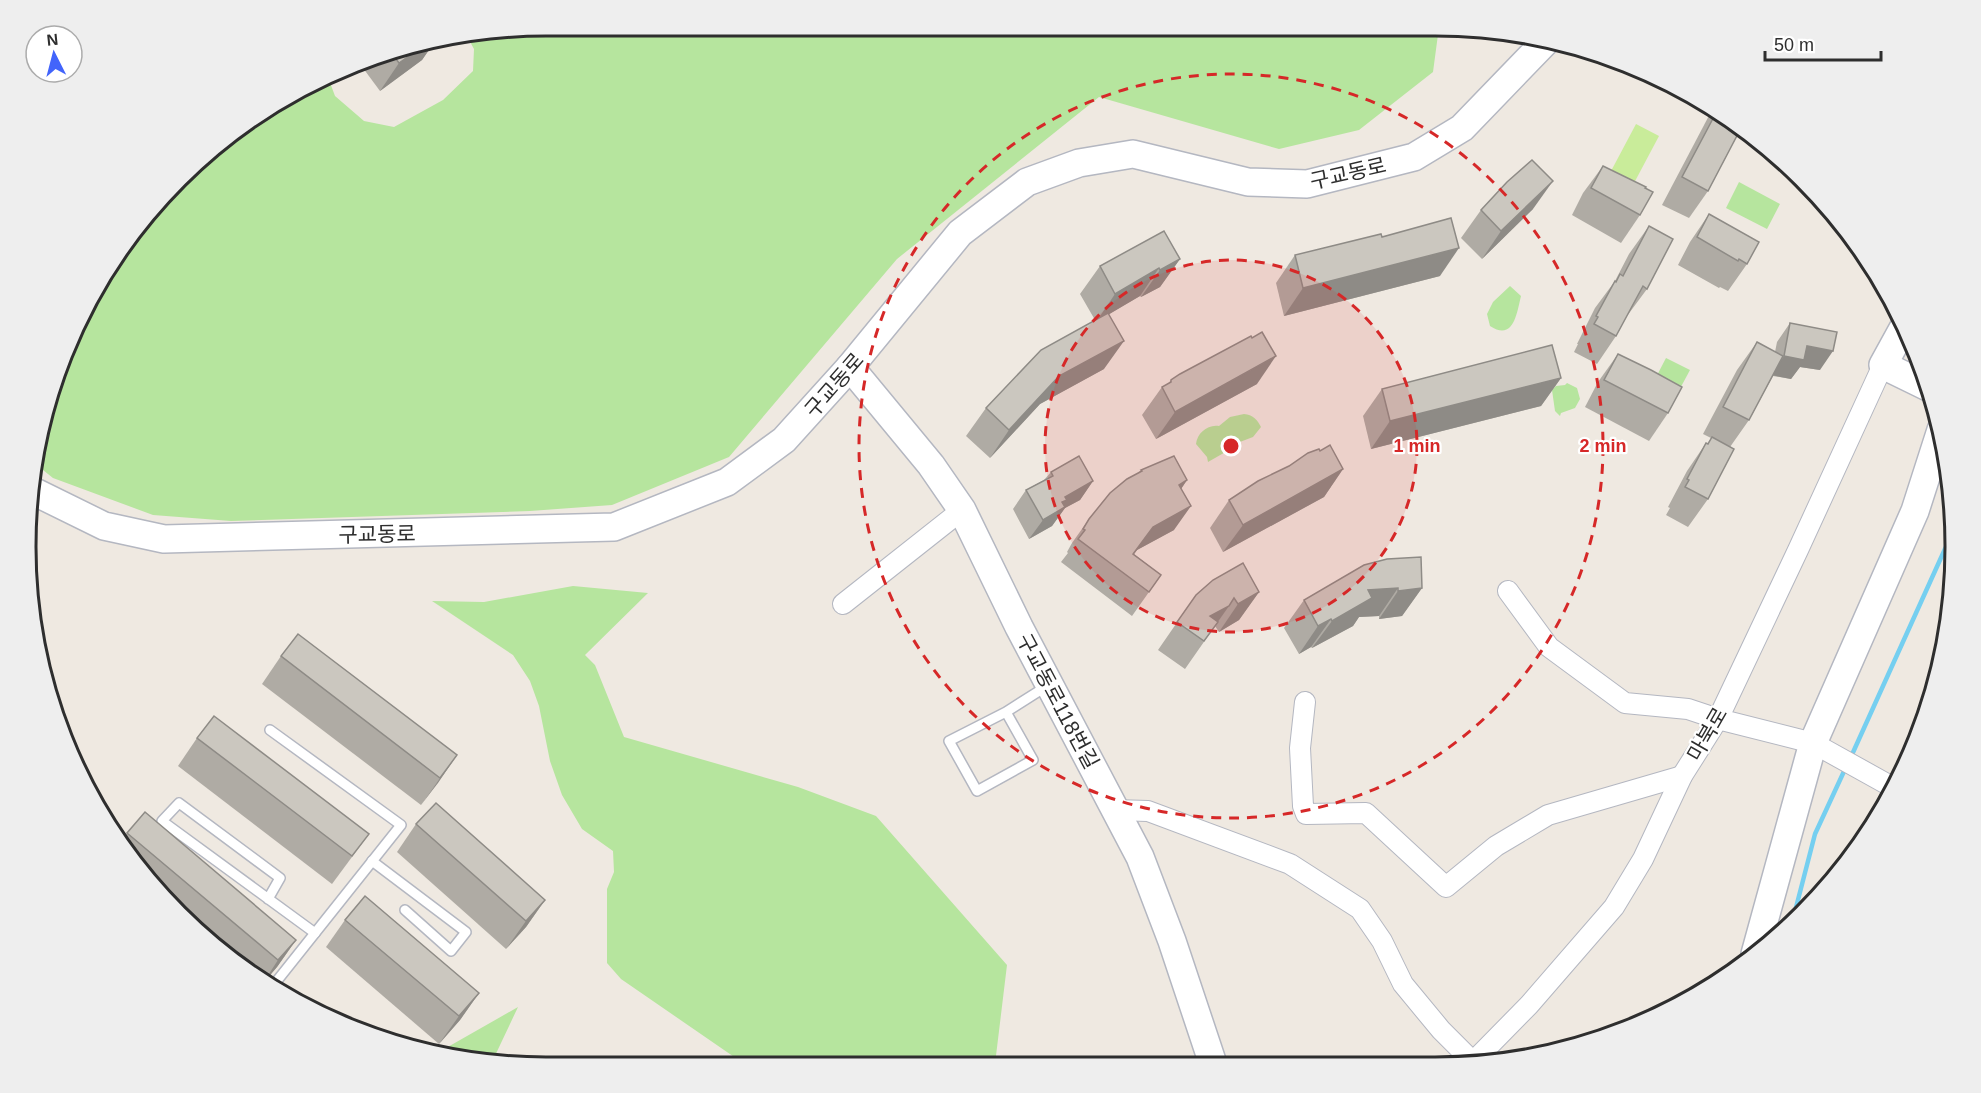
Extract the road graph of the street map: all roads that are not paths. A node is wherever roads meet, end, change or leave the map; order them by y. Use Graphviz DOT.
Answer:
graph roads {
  1 [pos="1540,47"];
  2 [pos="1899,335"];
  3 [pos="1882,365"];
  4 [pos="850,367"];
  5 [pos="1918,382"];
  6 [pos="1935,448"];
  7 [pos="39,494"];
  8 [pos="962,510"];
  9 [pos="1508,591"];
  10 [pos="843,604"];
  11 [pos="1049,685"];
  12 [pos="1305,702"];
  13 [pos="1006,712"];
  14 [pos="1718,719"];
  15 [pos="270,730"];
  16 [pos="1813,743"];
  17 [pos="1682,776"];
  18 [pos="1886,784"];
  19 [pos="1115,810"];
  20 [pos="372,861"];
  21 [pos="268,899"];
  22 [pos="405,910"];
  23 [pos="315,933"];
  24 [pos="1759,940"];
  25 [pos="277,980"];
  26 [pos="1480,1055"];
  27 [pos="1465,1056"];
  28 [pos="1211,1057"];
  1 -- 4 [label="street, 구교동로"];
  2 -- 3 [label="street"];
  3 -- 5 [label="street"];
  3 -- 14 [label="street, 마북로"];
  4 -- 7 [label="street, 구교동로"];
  4 -- 8 [label="street, 구교동로118번길"];
  6 -- 16 [label="street"];
  8 -- 10 [label="street"];
  8 -- 11 [label="street, 구교동로118번길"];
  9 -- 14 [label="street"];
  11 -- 13 [label="lane"];
  11 -- 19 [label="street, 구교동로118번길"];
  12 -- 17 [label="street"];
  13 -- 13 [label="lane"];
  14 -- 16 [label="street"];
  14 -- 17 [label="street, 마북로"];
  15 -- 20 [label="lane"];
  16 -- 18 [label="street"];
  16 -- 24 [label="street"];
  17 -- 26 [label="street, 마북로"];
  19 -- 27 [label="street"];
  19 -- 28 [label="street, 구교동로118번길"];
  20 -- 22 [label="lane"];
  20 -- 23 [label="lane"];
  21 -- 21 [label="lane"];
  21 -- 23 [label="lane"];
  23 -- 25 [label="lane"];
}
